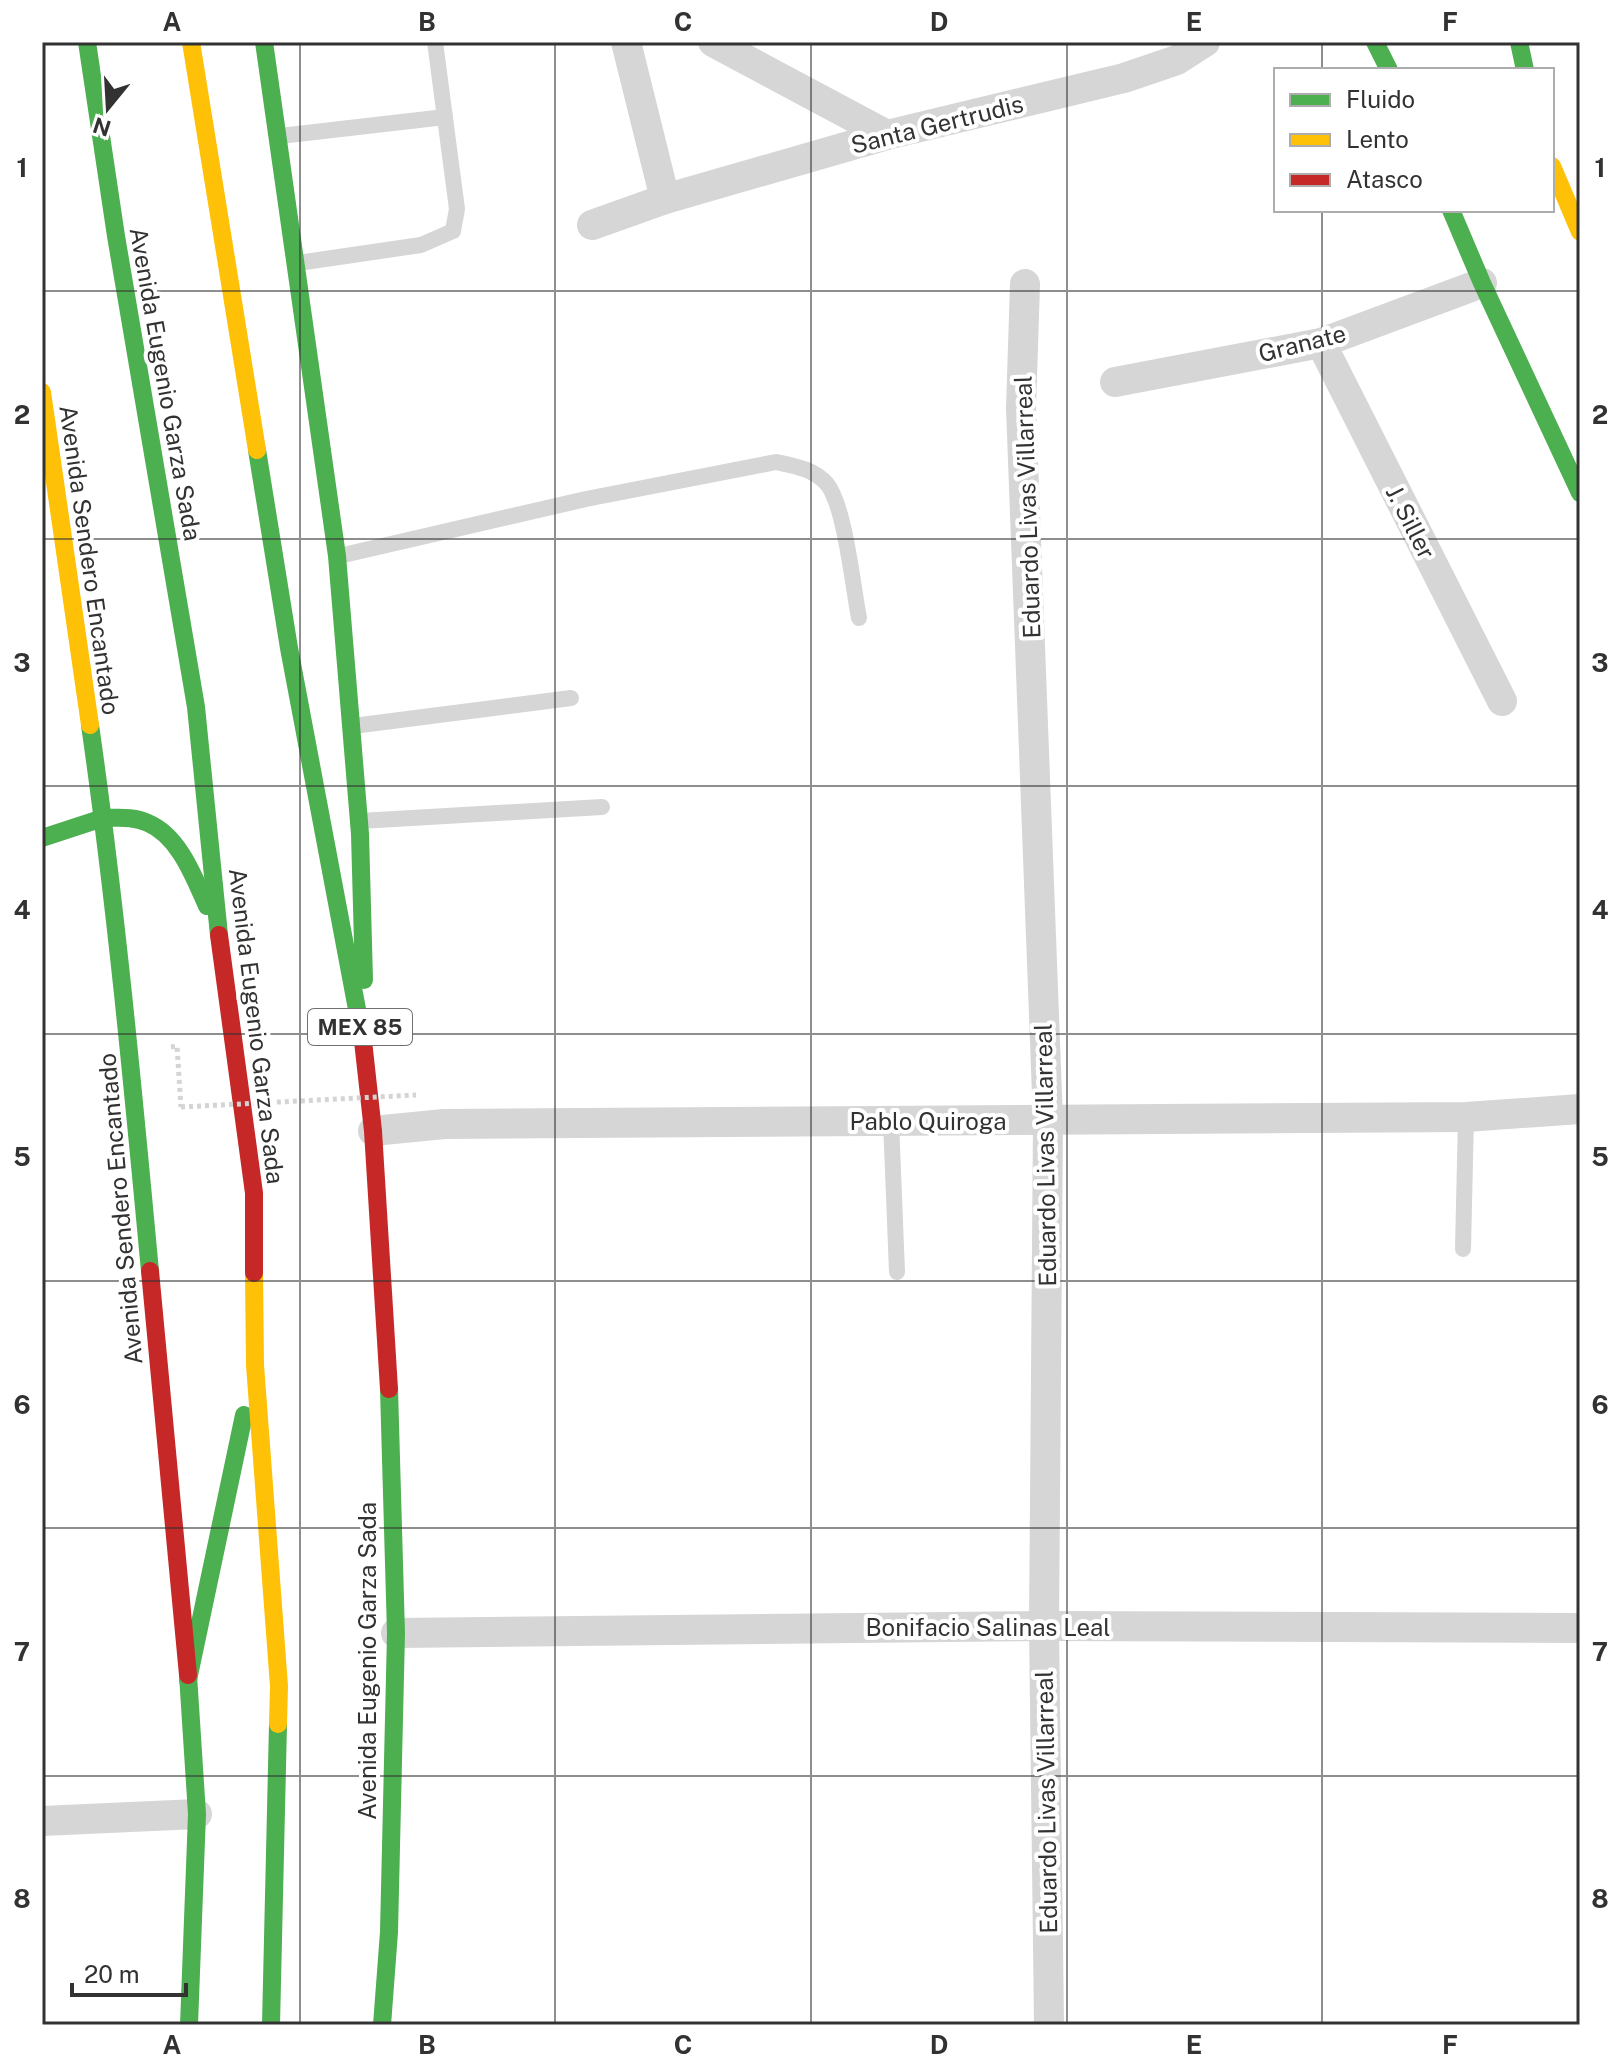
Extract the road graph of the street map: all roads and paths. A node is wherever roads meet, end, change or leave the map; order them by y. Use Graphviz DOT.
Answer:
graph roads {
  1 [pos="70,42"];
  2 [pos="87,42"];
  3 [pos="191,42"];
  4 [pos="264,42"];
  5 [pos="435,42"];
  6 [pos="626,42"];
  7 [pos="713,42"];
  8 [pos="1205,42"];
  9 [pos="1375,42"];
  10 [pos="1519,42"];
  11 [pos="1388,68"];
  12 [pos="1525,68"];
  13 [pos="445,117"];
  14 [pos="887,135"];
  15 [pos="278,136"];
  16 [pos="103,146"];
  17 [pos="1554,171"];
  18 [pos="665,199"];
  19 [pos="1452,212"];
  20 [pos="592,225"];
  21 [pos="1580,232"];
  22 [pos="296,263"];
  23 [pos="1482,283"];
  24 [pos="1025,284"];
  25 [pos="1321,343"];
  26 [pos="1115,382"];
  27 [pos="42,392"];
  28 [pos="1580,493"];
  29 [pos="337,556"];
  30 [pos="859,618"];
  31 [pos="571,698"];
  32 [pos="1502,701"];
  33 [pos="351,726"];
  34 [pos="602,807"];
  35 [pos="103,818"];
  36 [pos="359,821"];
  37 [pos="42,838"];
  38 [pos="218,930"];
  39 [pos="177,1046"];
  40 [pos="366,1058"];
  41 [pos="416,1095"];
  42 [pos="1580,1109"];
  43 [pos="1466,1117"];
  44 [pos="891,1121"];
  45 [pos="1048,1121"];
  46 [pos="373,1131"];
  47 [pos="1463,1249"];
  48 [pos="897,1272"];
  49 [pos="255,1365"];
  50 [pos="1044,1626"];
  51 [pos="1580,1628"];
  52 [pos="396,1633"];
  53 [pos="188,1680"];
  54 [pos="197,1814"];
  55 [pos="42,1821"];
  56 [pos="189,2025"];
  57 [pos="271,2025"];
  58 [pos="382,2025"];
  59 [pos="1049,2025"];
  1 -- 16 [label="main road"];
  2 -- 16 [label="main road, Avenida Eugenio Garza Sada"];
  3 -- 40 [label="main road, Avenida Eugenio Garza Sada / MEX 85"];
  4 -- 15 [label="main road, Avenida Eugenio Garza Sada"];
  5 -- 13 [label="lane"];
  6 -- 18 [label="street"];
  7 -- 14 [label="street"];
  8 -- 14 [label="street, Santa Gertrudis"];
  9 -- 11 [label="main road"];
  10 -- 12 [label="main road"];
  13 -- 15 [label="lane"];
  13 -- 22 [label="lane"];
  14 -- 18 [label="street, Santa Gertrudis"];
  15 -- 22 [label="main road, Avenida Eugenio Garza Sada"];
  16 -- 38 [label="main road, Avenida Eugenio Garza Sada"];
  17 -- 21 [label="main road"];
  18 -- 20 [label="street, Santa Gertrudis"];
  19 -- 23 [label="main road"];
  22 -- 29 [label="main road, Avenida Eugenio Garza Sada"];
  23 -- 25 [label="street, Granate"];
  23 -- 28 [label="main road"];
  24 -- 45 [label="street, Eduardo Livas Villarreal"];
  25 -- 26 [label="street, Granate"];
  25 -- 32 [label="street, J. Siller"];
  27 -- 35 [label="main road, Avenida Sendero Encantado"];
  29 -- 30 [label="lane"];
  29 -- 33 [label="main road, Avenida Eugenio Garza Sada"];
  31 -- 33 [label="lane"];
  33 -- 36 [label="main road, Avenida Eugenio Garza Sada"];
  34 -- 36 [label="lane"];
  35 -- 37 [label="main road"];
  35 -- 38 [label="main road"];
  35 -- 53 [label="main road, Avenida Sendero Encantado"];
  36 -- 40 [label="main road, Avenida Eugenio Garza Sada"];
  38 -- 49 [label="main road, Avenida Eugenio Garza Sada"];
  39 -- 41 [label="path, bridge"];
  40 -- 46 [label="main road, Avenida Eugenio Garza Sada / MEX 85"];
  42 -- 43 [label="street, Pablo Quiroga"];
  43 -- 45 [label="street, Pablo Quiroga"];
  43 -- 47 [label="lane"];
  44 -- 45 [label="street, Pablo Quiroga"];
  44 -- 46 [label="street, Pablo Quiroga"];
  44 -- 48 [label="lane"];
  45 -- 50 [label="street, Eduardo Livas Villarreal"];
  46 -- 52 [label="main road, Avenida Eugenio Garza Sada / MEX 85"];
  49 -- 53 [label="main road"];
  49 -- 57 [label="main road, Avenida Eugenio Garza Sada"];
  50 -- 51 [label="street, Bonifacio Salinas Leal"];
  50 -- 52 [label="street, Bonifacio Salinas Leal"];
  50 -- 59 [label="street, Eduardo Livas Villarreal"];
  52 -- 58 [label="main road, Avenida Eugenio Garza Sada / MEX 85"];
  53 -- 54 [label="main road, Avenida Sendero Encantado"];
  54 -- 55 [label="street"];
  54 -- 56 [label="main road, Avenida Sendero Encantado"];
}
